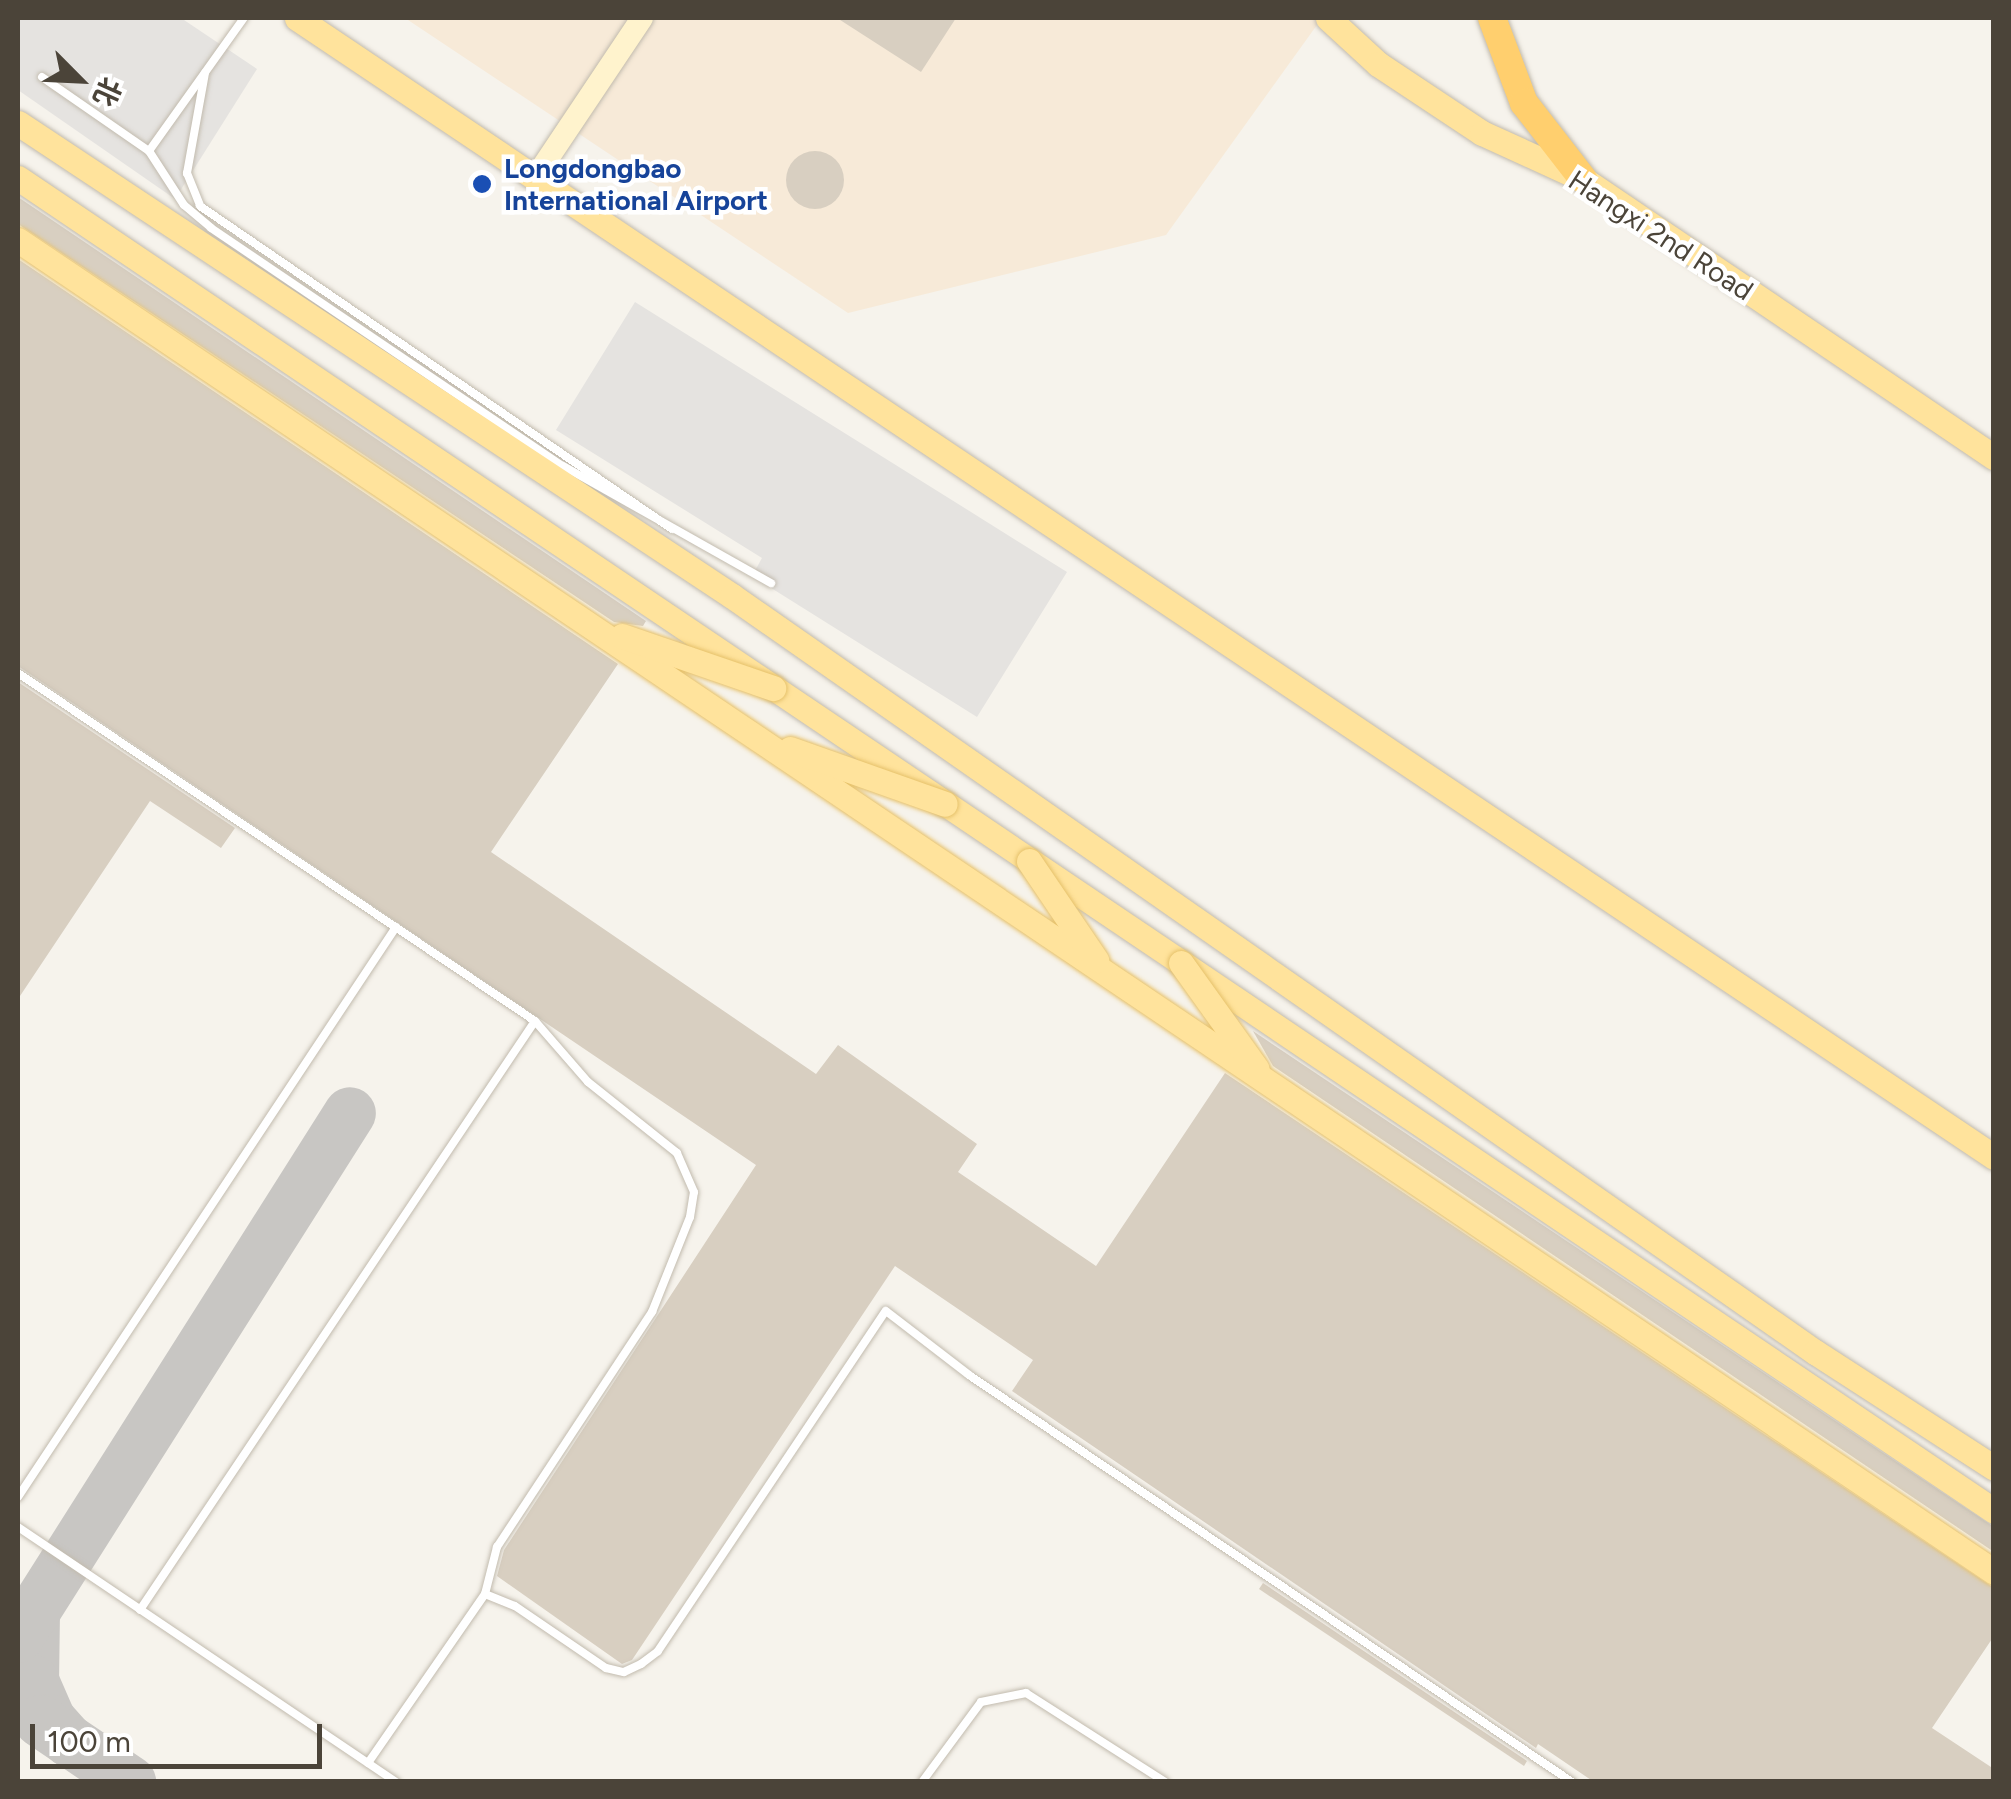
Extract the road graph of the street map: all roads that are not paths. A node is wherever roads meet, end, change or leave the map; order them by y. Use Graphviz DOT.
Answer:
graph roads {
  1 [pos="244,18"];
  2 [pos="297,18"];
  3 [pos="642,18"];
  4 [pos="1328,18"];
  5 [pos="1492,18"];
  6 [pos="205,73"];
  7 [pos="42,77"];
  8 [pos="18,123"];
  9 [pos="150,151"];
  10 [pos="18,178"];
  11 [pos="535,178"];
  12 [pos="1582,179"];
  13 [pos="18,230"];
  14 [pos="18,240"];
  15 [pos="1994,457"];
  16 [pos="672,529"];
  17 [pos="771,583"];
  18 [pos="588,624"];
  19 [pos="18,673"];
  20 [pos="774,688"];
  21 [pos="756,738"];
  22 [pos="945,804"];
  23 [pos="1029,861"];
  24 [pos="396,927"];
  25 [pos="1181,963"];
  26 [pos="1106,974"];
  27 [pos="534,1022"];
  28 [pos="1266,1082"];
  29 [pos="1994,1157"];
  30 [pos="1994,1468"];
  31 [pos="18,1497"];
  32 [pos="1994,1512"];
  33 [pos="18,1527"];
  34 [pos="1994,1573"];
  35 [pos="485,1594"];
  36 [pos="140,1610"];
  37 [pos="368,1763"];
  38 [pos="396,1782"];
  39 [pos="922,1782"];
  40 [pos="1165,1782"];
  41 [pos="1572,1782"];
  1 -- 6 [label="lane"];
  2 -- 11 [label="main road"];
  3 -- 11 [label="street"];
  4 -- 12 [label="main road, Hangxi 2nd Road"];
  5 -- 12 [label="highway"];
  6 -- 9 [label="lane"];
  6 -- 16 [label="lane"];
  7 -- 9 [label="lane"];
  8 -- 30 [label="main road"];
  9 -- 16 [label="lane"];
  10 -- 20 [label="main road, bridge"];
  11 -- 29 [label="main road"];
  12 -- 15 [label="main road, Hangxi 2nd Road"];
  13 -- 34 [label="main road"];
  14 -- 18 [label="main road, bridge"];
  16 -- 17 [label="lane"];
  18 -- 20 [label="main road, bridge"];
  18 -- 21 [label="main road, bridge"];
  19 -- 24 [label="lane"];
  20 -- 22 [label="main road, bridge"];
  21 -- 22 [label="main road, bridge"];
  21 -- 26 [label="main road, bridge"];
  22 -- 23 [label="main road"];
  23 -- 25 [label="main road, bridge"];
  23 -- 26 [label="main road, bridge"];
  24 -- 27 [label="lane"];
  24 -- 31 [label="lane"];
  25 -- 28 [label="main road, bridge"];
  25 -- 32 [label="main road"];
  26 -- 28 [label="main road, bridge"];
  27 -- 35 [label="lane"];
  27 -- 36 [label="lane"];
  28 -- 34 [label="main road, bridge"];
  33 -- 36 [label="lane"];
  35 -- 37 [label="lane"];
  35 -- 41 [label="lane"];
  36 -- 37 [label="lane"];
  37 -- 38 [label="lane"];
  39 -- 40 [label="lane"];
}
